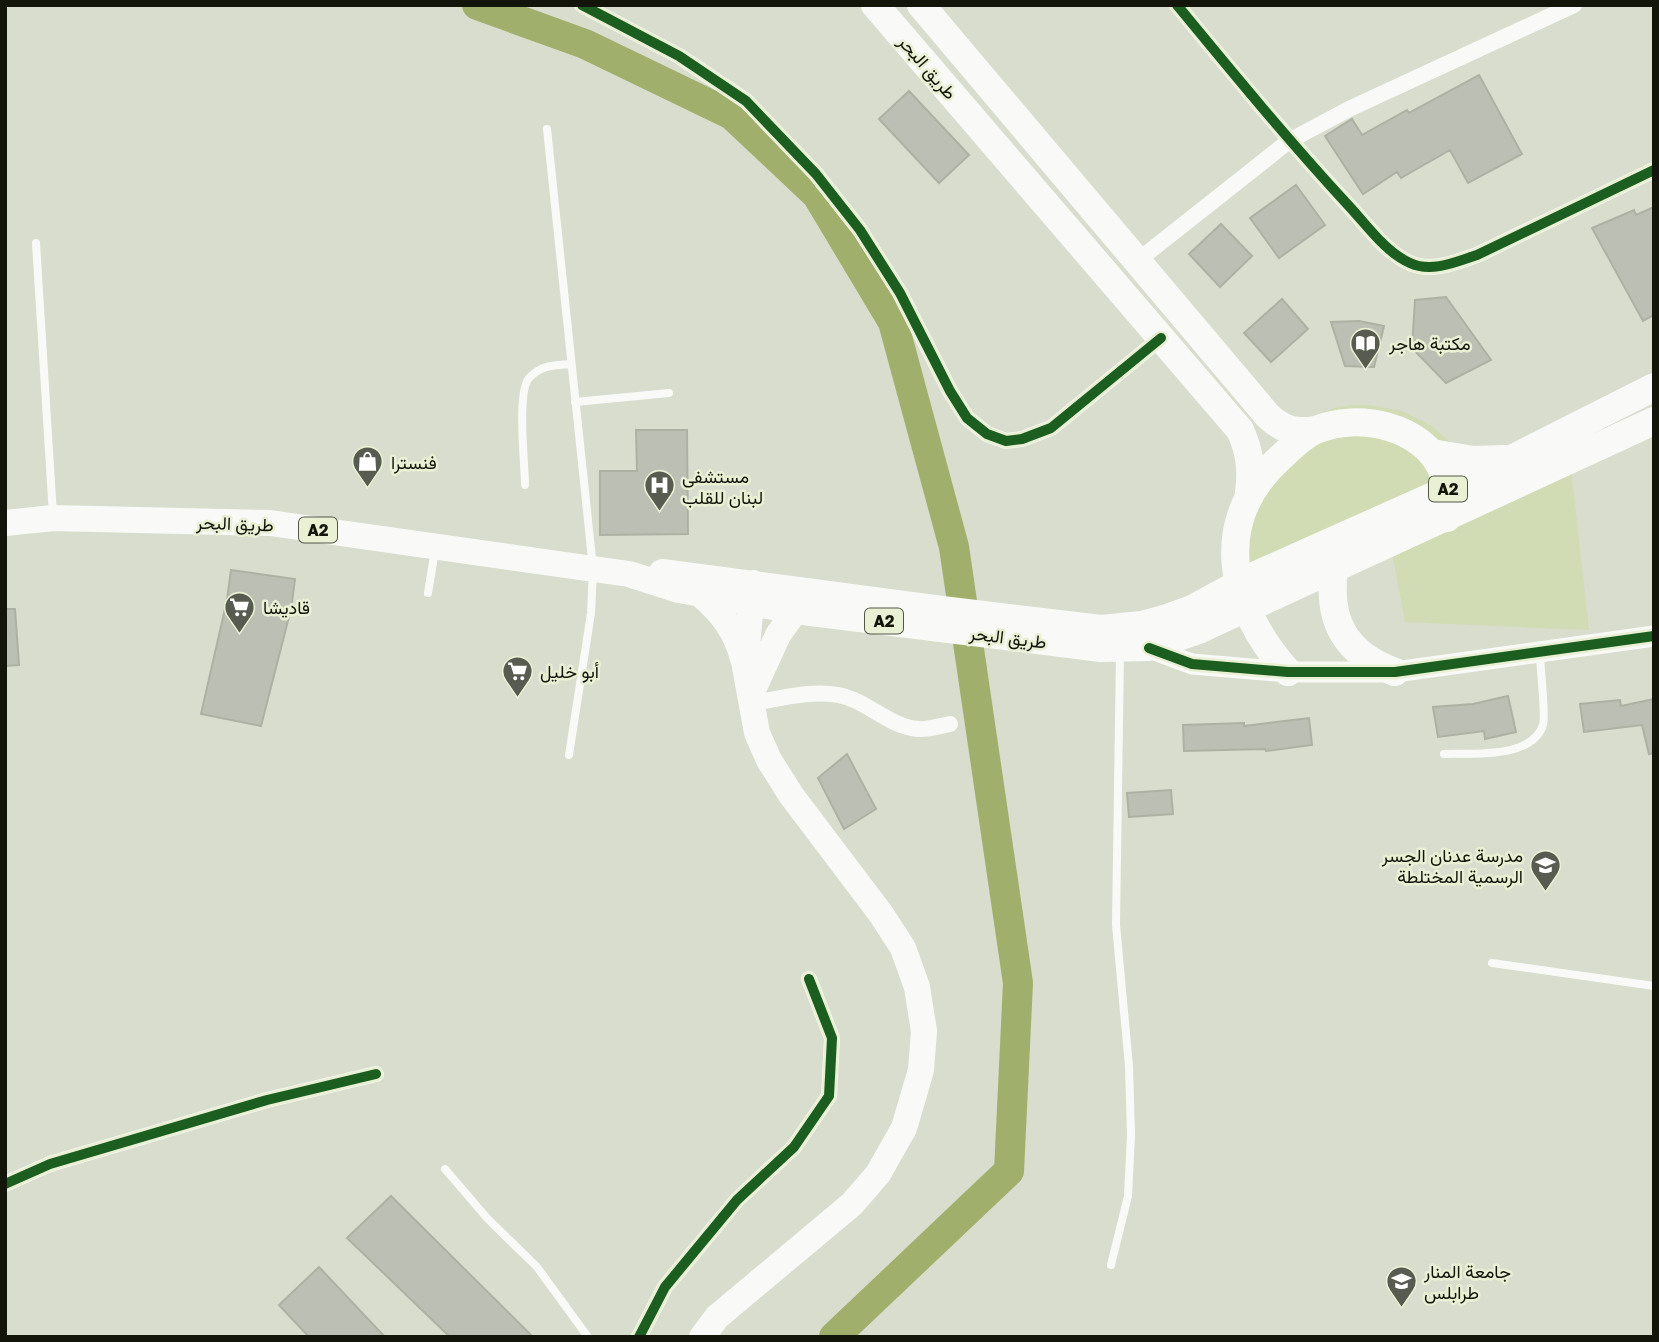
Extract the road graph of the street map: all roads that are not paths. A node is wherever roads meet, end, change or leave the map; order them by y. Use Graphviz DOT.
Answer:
graph roads {
  1 [pos="582,5"];
  2 [pos="875,5"];
  3 [pos="921,5"];
  4 [pos="1177,5"];
  5 [pos="1574,5"];
  6 [pos="547,129"];
  7 [pos="1289,141"];
  8 [pos="1654,170"];
  9 [pos="36,243"];
  10 [pos="1136,262"];
  11 [pos="1161,338"];
  12 [pos="571,363"];
  13 [pos="1653,390"];
  14 [pos="669,393"];
  15 [pos="576,402"];
  16 [pos="1654,421"];
  17 [pos="1315,430"];
  18 [pos="1432,453"];
  19 [pos="1514,458"];
  20 [pos="525,485"];
  21 [pos="1448,489"];
  22 [pos="1250,493"];
  23 [pos="53,518"];
  24 [pos="1447,518"];
  25 [pos="5,523"];
  26 [pos="436,547"];
  27 [pos="593,568"];
  28 [pos="1334,570"];
  29 [pos="629,574"];
  30 [pos="1255,590"];
  31 [pos="428,593"];
  32 [pos="752,593"];
  33 [pos="701,594"];
  34 [pos="795,611"];
  35 [pos="826,614"];
  36 [pos="958,621"];
  37 [pos="1654,636"];
  38 [pos="772,648"];
  39 [pos="1149,649"];
  40 [pos="1120,650"];
  41 [pos="1540,653"];
  42 [pos="745,667"];
  43 [pos="1288,672"];
  44 [pos="1395,673"];
  45 [pos="751,699"];
  46 [pos="950,724"];
  47 [pos="569,754"];
  48 [pos="1444,754"];
  49 [pos="1492,963"];
  50 [pos="809,979"];
  51 [pos="1654,986"];
  52 [pos="376,1074"];
  53 [pos="445,1169"];
  54 [pos="5,1184"];
  55 [pos="1111,1265"];
  56 [pos="707,1336"];
  57 [pos="588,1337"];
  58 [pos="639,1337"];
  1 -- 11 [label="street"];
  2 -- 11 [label="highway, طريق البحر"];
  3 -- 10 [label="highway, طريق البحر"];
  4 -- 7 [label="street"];
  5 -- 7 [label="street"];
  6 -- 12 [label="lane"];
  7 -- 8 [label="street"];
  7 -- 10 [label="street"];
  9 -- 23 [label="lane"];
  10 -- 17 [label="highway, طريق البحر"];
  11 -- 22 [label="highway, طريق البحر"];
  12 -- 15 [label="lane"];
  12 -- 20 [label="lane"];
  13 -- 19 [label="highway, A2"];
  14 -- 15 [label="lane"];
  15 -- 27 [label="lane"];
  16 -- 24 [label="highway, A2"];
  17 -- 18 [label="highway, طريق البحر / A2"];
  17 -- 22 [label="highway, طريق البحر / A2"];
  18 -- 19 [label="highway"];
  18 -- 21 [label="highway, A2"];
  19 -- 21 [label="highway, A2"];
  21 -- 24 [label="highway, A2"];
  21 -- 30 [label="highway, A2"];
  22 -- 30 [label="highway, طريق البحر / A2"];
  23 -- 25 [label="main road, طريق البحر / A2"];
  23 -- 26 [label="main road, طريق البحر / A2"];
  24 -- 28 [label="highway, طريق البحر / A2"];
  26 -- 27 [label="main road, طريق البحر / A2"];
  26 -- 31 [label="lane"];
  27 -- 29 [label="main road, طريق البحر / A2"];
  27 -- 47 [label="lane"];
  28 -- 30 [label="highway, طريق البحر / A2"];
  28 -- 44 [label="highway"];
  29 -- 32 [label="main road, طريق البحر / A2"];
  29 -- 33 [label="main road, طريق البحر / A2"];
  30 -- 36 [label="main road, طريق البحر / A2"];
  30 -- 39 [label="main road, طريق البحر / A2"];
  30 -- 43 [label="highway, A2"];
  32 -- 33 [label="main road, طريق البحر / A2"];
  32 -- 34 [label="main road, طريق البحر / A2"];
  32 -- 36 [label="main road, طريق البحر / A2"];
  32 -- 42 [label="main road"];
  33 -- 42 [label="main road"];
  34 -- 35 [label="main road, طريق البحر / A2"];
  34 -- 38 [label="main road"];
  35 -- 36 [label="main road, طريق البحر / A2"];
  35 -- 38 [label="main road"];
  36 -- 40 [label="main road, طريق البحر / A2"];
  37 -- 41 [label="street"];
  38 -- 45 [label="main road"];
  39 -- 40 [label="main road, طريق البحر / A2"];
  39 -- 43 [label="street"];
  40 -- 55 [label="lane"];
  41 -- 44 [label="street"];
  41 -- 48 [label="lane"];
  42 -- 45 [label="main road"];
  43 -- 44 [label="street"];
  45 -- 46 [label="street"];
  45 -- 56 [label="main road"];
  49 -- 51 [label="lane"];
  50 -- 58 [label="street"];
  52 -- 54 [label="street"];
  53 -- 57 [label="lane"];
}
